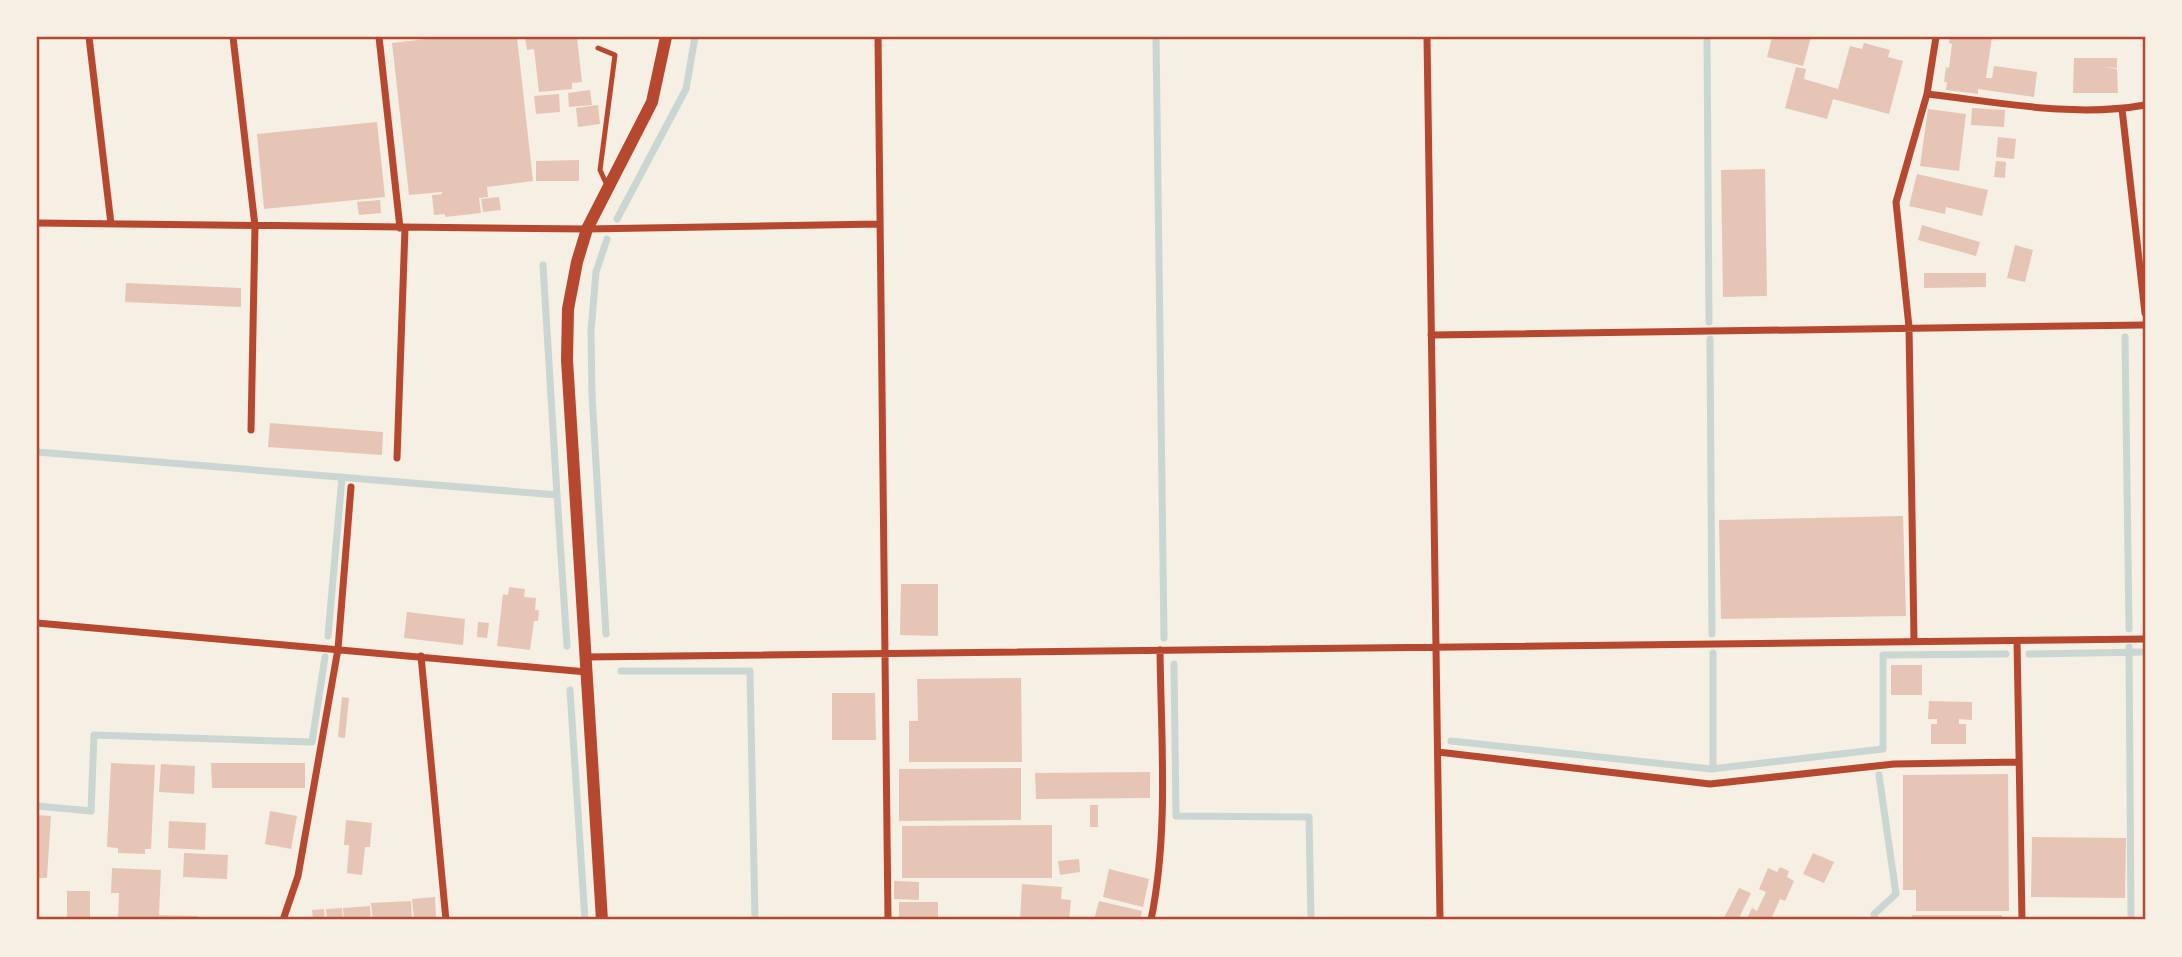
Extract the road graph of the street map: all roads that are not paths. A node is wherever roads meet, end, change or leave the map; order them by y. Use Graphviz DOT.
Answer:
graph roads {
  1 [pos="89,37"];
  2 [pos="233,37"];
  3 [pos="379,37"];
  4 [pos="666,37"];
  5 [pos="878,37"];
  6 [pos="1427,37"];
  7 [pos="1936,37"];
  8 [pos="598,48"];
  9 [pos="1927,94"];
  10 [pos="2145,105"];
  11 [pos="2122,109"];
  12 [pos="607,186"];
  13 [pos="37,223"];
  14 [pos="880,223"];
  15 [pos="111,224"];
  16 [pos="256,226"];
  17 [pos="403,228"];
  18 [pos="587,229"];
  19 [pos="2145,313"];
  20 [pos="2145,325"];
  21 [pos="1909,327"];
  22 [pos="1431,335"];
  23 [pos="251,430"];
  24 [pos="397,458"];
  25 [pos="351,487"];
  26 [pos="37,623"];
  27 [pos="2145,639"];
  28 [pos="1914,640"];
  29 [pos="2017,641"];
  30 [pos="1436,646"];
  31 [pos="338,649"];
  32 [pos="1160,650"];
  33 [pos="885,653"];
  34 [pos="421,656"];
  35 [pos="586,657"];
  36 [pos="587,672"];
  37 [pos="1438,752"];
  38 [pos="2019,762"];
  39 [pos="283,920"];
  40 [pos="446,920"];
  41 [pos="602,920"];
  42 [pos="888,920"];
  43 [pos="1151,920"];
  44 [pos="1440,920"];
  45 [pos="2022,920"];
  1 -- 15 [label="street"];
  2 -- 16 [label="street"];
  3 -- 17 [label="street"];
  4 -- 12 [label="street"];
  5 -- 14 [label="street"];
  6 -- 22 [label="street"];
  7 -- 9 [label="street"];
  8 -- 12 [label="lane"];
  9 -- 11 [label="street"];
  9 -- 21 [label="street"];
  10 -- 11 [label="street"];
  11 -- 19 [label="street"];
  12 -- 18 [label="street"];
  13 -- 15 [label="street"];
  14 -- 18 [label="street"];
  14 -- 33 [label="street"];
  15 -- 16 [label="street"];
  16 -- 17 [label="street"];
  16 -- 23 [label="street"];
  17 -- 18 [label="street"];
  17 -- 24 [label="street"];
  18 -- 35 [label="street"];
  20 -- 21 [label="street"];
  21 -- 22 [label="street"];
  21 -- 28 [label="street"];
  22 -- 30 [label="street"];
  25 -- 31 [label="street"];
  26 -- 31 [label="street"];
  27 -- 29 [label="street"];
  28 -- 29 [label="street"];
  28 -- 30 [label="street"];
  29 -- 38 [label="street"];
  30 -- 32 [label="street"];
  30 -- 37 [label="street"];
  31 -- 34 [label="street"];
  31 -- 39 [label="street"];
  32 -- 33 [label="street"];
  32 -- 43 [label="street"];
  33 -- 35 [label="street"];
  33 -- 42 [label="street"];
  34 -- 36 [label="street"];
  34 -- 40 [label="street"];
  35 -- 36 [label="street"];
  36 -- 41 [label="street"];
  37 -- 38 [label="street"];
  37 -- 44 [label="street"];
  38 -- 45 [label="street"];
}
